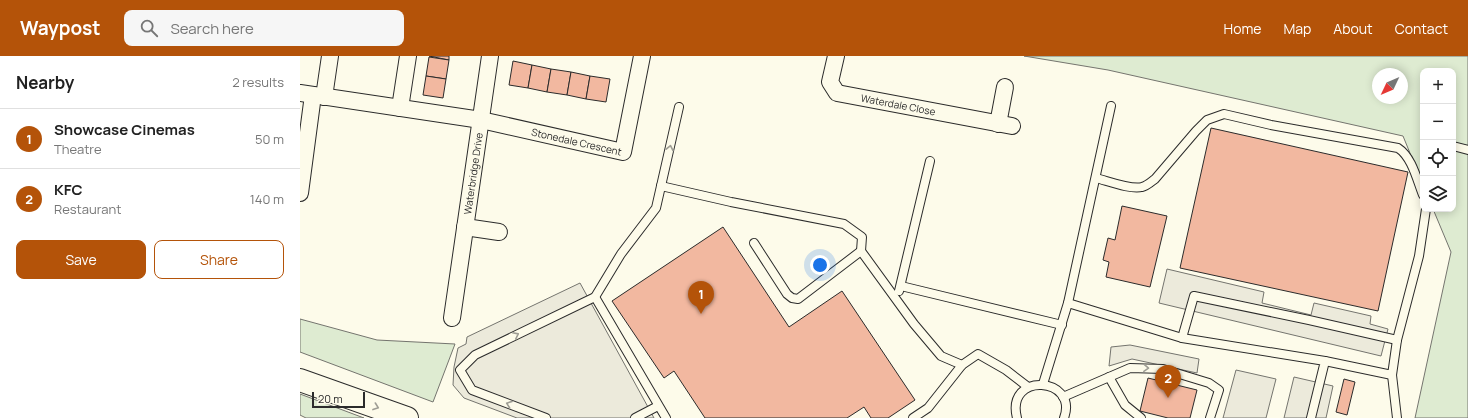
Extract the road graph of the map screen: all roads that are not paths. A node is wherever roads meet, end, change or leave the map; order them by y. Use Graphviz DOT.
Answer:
graph roads {
  1 [pos="330,56"];
  2 [pos="408,56"];
  3 [pos="490,56"];
  4 [pos="642,56"];
  5 [pos="836,56"];
  6 [pos="1005,87"];
  7 [pos="312,95"];
  8 [pos="1111,106"];
  9 [pos="679,107"];
  10 [pos="400,108"];
  11 [pos="481,120"];
  12 [pos="1456,147"];
  13 [pos="1468,150"];
  14 [pos="930,161"];
  15 [pos="1096,178"];
  16 [pos="661,186"];
  17 [pos="300,188"];
  18 [pos="1420,188"];
  19 [pos="1426,212"];
  20 [pos="465,227"];
  21 [pos="498,232"];
  22 [pos="754,243"];
  23 [pos="861,251"];
  24 [pos="900,286"];
  25 [pos="595,298"];
  26 [pos="897,300"];
  27 [pos="1068,303"];
  28 [pos="452,318"];
  29 [pos="1062,325"];
  30 [pos="1182,338"];
  31 [pos="1397,340"];
  32 [pos="1325,361"];
  33 [pos="962,365"];
  34 [pos="1392,376"];
  35 [pos="1109,377"];
  36 [pos="300,380"];
  37 [pos="1043,384"];
  38 [pos="1028,387"];
  39 [pos="1063,397"];
  40 [pos="658,406"];
  41 [pos="1067,416"];
  42 [pos="407,418"];
  43 [pos="546,418"];
  44 [pos="635,418"];
  45 [pos="666,418"];
  46 [pos="912,418"];
  47 [pos="1017,418"];
  48 [pos="1141,418"];
  49 [pos="1210,418"];
  50 [pos="1311,418"];
  51 [pos="1397,418"];
  1 -- 7 [label="street"];
  2 -- 10 [label="street"];
  3 -- 11 [label="street"];
  4 -- 11 [label="street, Stonedale Crescent"];
  5 -- 6 [label="street, Waterdale Close"];
  7 -- 10 [label="street, Stonedale Crescent"];
  7 -- 17 [label="street"];
  8 -- 15 [label="lane"];
  16 -- 9 [label="lane, one-way"];
  10 -- 11 [label="street, Stonedale Crescent"];
  11 -- 20 [label="street, Waterbridge Drive"];
  12 -- 13 [label="lane"];
  14 -- 24 [label="lane"];
  15 -- 18 [label="lane"];
  15 -- 27 [label="lane"];
  16 -- 23 [label="lane"];
  16 -- 25 [label="lane"];
  19 -- 31 [label="lane"];
  20 -- 21 [label="street, Waterbridge Drive"];
  20 -- 28 [label="street, Waterbridge Drive"];
  22 -- 23 [label="lane"];
  23 -- 26 [label="lane"];
  24 -- 26 [label="lane"];
  24 -- 29 [label="lane"];
  25 -- 40 [label="lane"];
  43 -- 25 [label="lane, one-way"];
  26 -- 33 [label="lane"];
  27 -- 29 [label="lane"];
  27 -- 30 [label="lane"];
  29 -- 37 [label="lane"];
  30 -- 31 [label="lane"];
  30 -- 32 [label="lane"];
  31 -- 34 [label="lane"];
  32 -- 34 [label="lane"];
  32 -- 50 [label="lane"];
  33 -- 38 [label="lane"];
  33 -- 46 [label="lane"];
  34 -- 51 [label="lane"];
  35 -- 39 [label="lane"];
  35 -- 48 [label="lane"];
  35 -- 49 [label="lane, one-way"];
  36 -- 42 [label="highway, one-way"];
  37 -- 38 [label="lane"];
  37 -- 39 [label="lane"];
  38 -- 47 [label="lane"];
  39 -- 41 [label="lane"];
  40 -- 44 [label="lane"];
  40 -- 45 [label="lane"];
}
